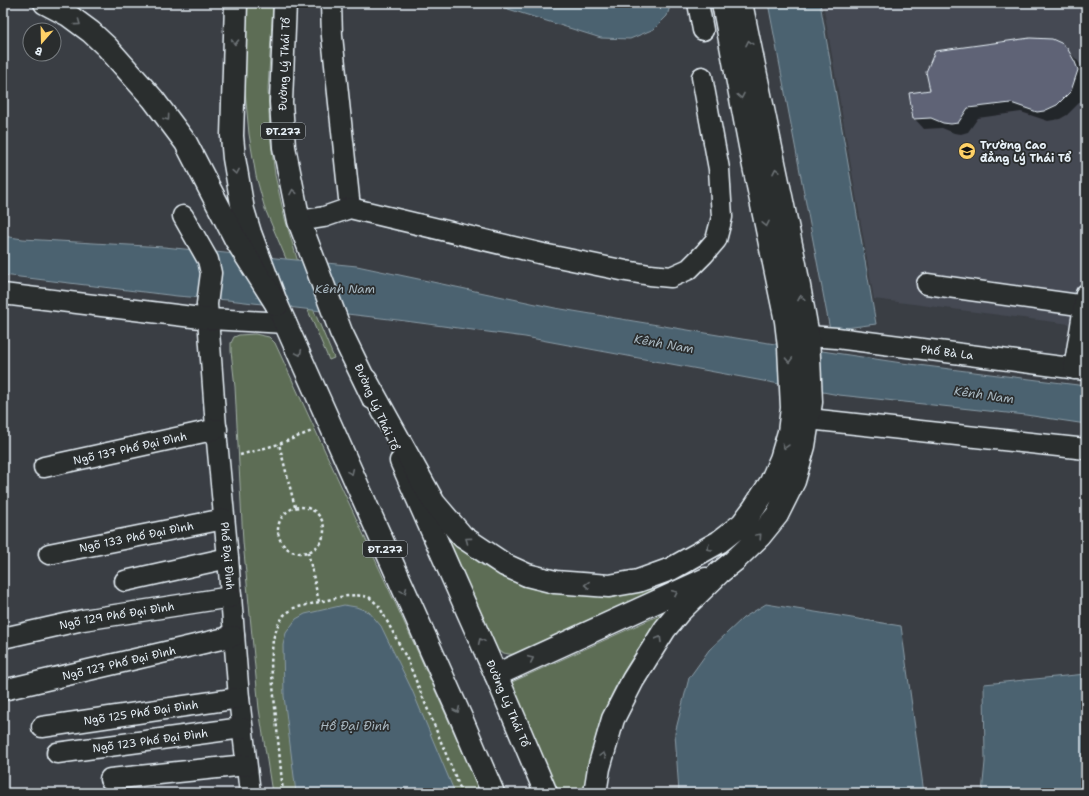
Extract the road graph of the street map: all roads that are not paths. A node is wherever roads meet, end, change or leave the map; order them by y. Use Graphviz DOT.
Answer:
graph roads {
  1 [pos="45,3"];
  2 [pos="236,3"];
  3 [pos="285,3"];
  4 [pos="331,3"];
  5 [pos="698,3"];
  6 [pos="723,3"];
  7 [pos="741,3"];
  8 [pos="703,30"];
  9 [pos="702,77"];
  10 [pos="350,208"];
  11 [pos="183,216"];
  12 [pos="299,221"];
  13 [pos="244,241"];
  14 [pos="927,284"];
  15 [pos="3,294"];
  16 [pos="1085,302"];
  17 [pos="282,314"];
  18 [pos="209,319"];
  19 [pos="808,336"];
  20 [pos="1080,369"];
  21 [pos="366,380"];
  22 [pos="800,414"];
  23 [pos="217,429"];
  24 [pos="1086,449"];
  25 [pos="44,467"];
  26 [pos="224,519"];
  27 [pos="49,554"];
  28 [pos="228,558"];
  29 [pos="719,573"];
  30 [pos="125,581"];
  31 [pos="231,597"];
  32 [pos="234,636"];
  33 [pos="3,638"];
  34 [pos="496,675"];
  35 [pos="3,690"];
  36 [pos="239,698"];
  37 [pos="42,727"];
  38 [pos="242,728"];
  39 [pos="57,753"];
  40 [pos="246,765"];
  41 [pos="110,779"];
  42 [pos="250,793"];
  43 [pos="493,793"];
  44 [pos="546,793"];
  45 [pos="595,793"];
  1 -- 13 [label="main road, one-way"];
  2 -- 13 [label="main road, one-way"];
  12 -- 3 [label="main road, Đường Lý Thái Tổ / ĐT.277, one-way"];
  4 -- 10 [label="street"];
  5 -- 8 [label="street"];
  6 -- 22 [label="main road, one-way"];
  19 -- 7 [label="main road, one-way"];
  9 -- 10 [label="street"];
  10 -- 12 [label="street"];
  11 -- 18 [label="street, Phố Đại Đình"];
  12 -- 21 [label="main road, Đường Lý Thái Tổ / ĐT.277"];
  13 -- 17 [label="main road"];
  14 -- 16 [label="street"];
  15 -- 18 [label="street"];
  16 -- 20 [label="street"];
  17 -- 18 [label="street"];
  17 -- 43 [label="main road, ĐT.277, one-way"];
  18 -- 23 [label="street, Phố Đại Đình"];
  19 -- 20 [label="street, Phố Bà La"];
  19 -- 22 [label="main road"];
  22 -- 21 [label="main road, one-way"];
  34 -- 21 [label="main road, Đường Lý Thái Tổ / ĐT.277, one-way"];
  22 -- 24 [label="street"];
  29 -- 22 [label="main road, one-way"];
  23 -- 25 [label="street, Ngõ 137 Phố Đại Đình"];
  23 -- 26 [label="street, Phố Đại Đình"];
  26 -- 27 [label="street, Ngõ 133 Phố Đại Đình"];
  26 -- 28 [label="street, Phố Đại Đình"];
  28 -- 30 [label="street"];
  28 -- 31 [label="street, Phố Đại Đình"];
  34 -- 29 [label="main road, one-way"];
  45 -- 29 [label="main road, one-way"];
  31 -- 32 [label="street, Phố Đại Đình"];
  31 -- 33 [label="street, Ngõ 129 Phố Đại Đình"];
  32 -- 35 [label="street, Ngõ 127 Phố Đại Đình"];
  32 -- 36 [label="street, Phố Đại Đình"];
  34 -- 44 [label="main road, Đường Lý Thái Tổ / ĐT.277"];
  36 -- 37 [label="street, Ngõ 125 Phố Đại Đình"];
  36 -- 38 [label="street, Phố Đại Đình"];
  38 -- 39 [label="street, Ngõ 123 Phố Đại Đình"];
  38 -- 40 [label="street, Phố Đại Đình"];
  40 -- 41 [label="street"];
  40 -- 42 [label="street, Phố Đại Đình"];
}
